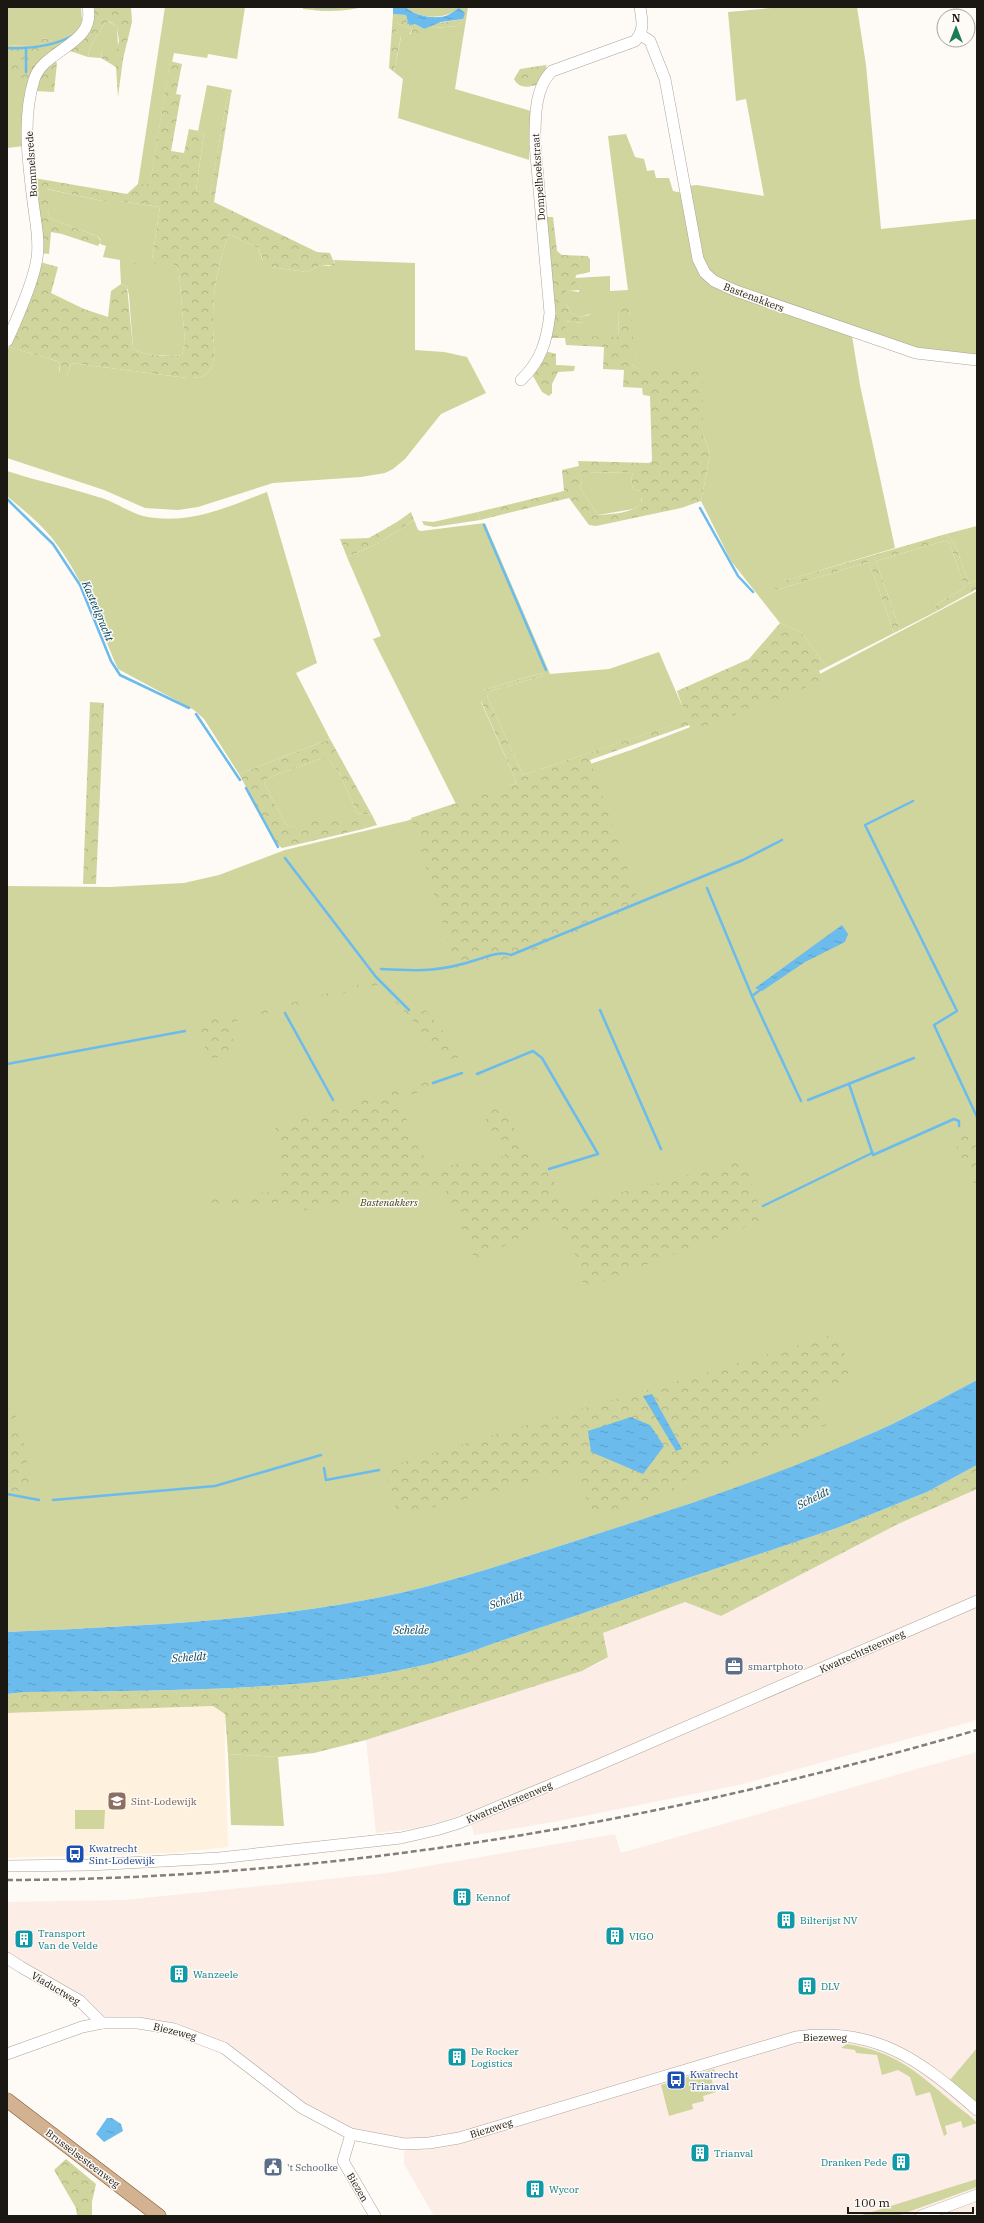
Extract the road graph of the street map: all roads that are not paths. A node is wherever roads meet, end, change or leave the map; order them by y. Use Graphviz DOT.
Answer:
graph roads {
  1 [pos="88,7"];
  2 [pos="640,7"];
  3 [pos="641,35"];
  4 [pos="7,340"];
  5 [pos="977,360"];
  6 [pos="521,380"];
  7 [pos="977,1601"];
  8 [pos="7,1866"];
  9 [pos="7,1958"];
  10 [pos="102,2023"];
  11 [pos="7,2054"];
  12 [pos="7,2100"];
  13 [pos="977,2110"];
  14 [pos="351,2134"];
  15 [pos="977,2195"];
  16 [pos="159,2216"];
  17 [pos="375,2216"];
  18 [pos="921,2216"];
  1 -- 4 [label="street, Bommelsrede"];
  2 -- 3 [label="street"];
  3 -- 5 [label="street, Bastenakkers"];
  3 -- 6 [label="street, Dompelhoekstraat"];
  7 -- 8 [label="street, Kwatrechtsteenweg"];
  9 -- 10 [label="street, Viaductweg"];
  10 -- 11 [label="street, Biezeweg"];
  10 -- 14 [label="street, Biezeweg"];
  12 -- 16 [label="main road, Brusselsesteenweg"];
  13 -- 14 [label="street, Biezeweg"];
  14 -- 17 [label="street, Biezen"];
  15 -- 18 [label="street"];
}
